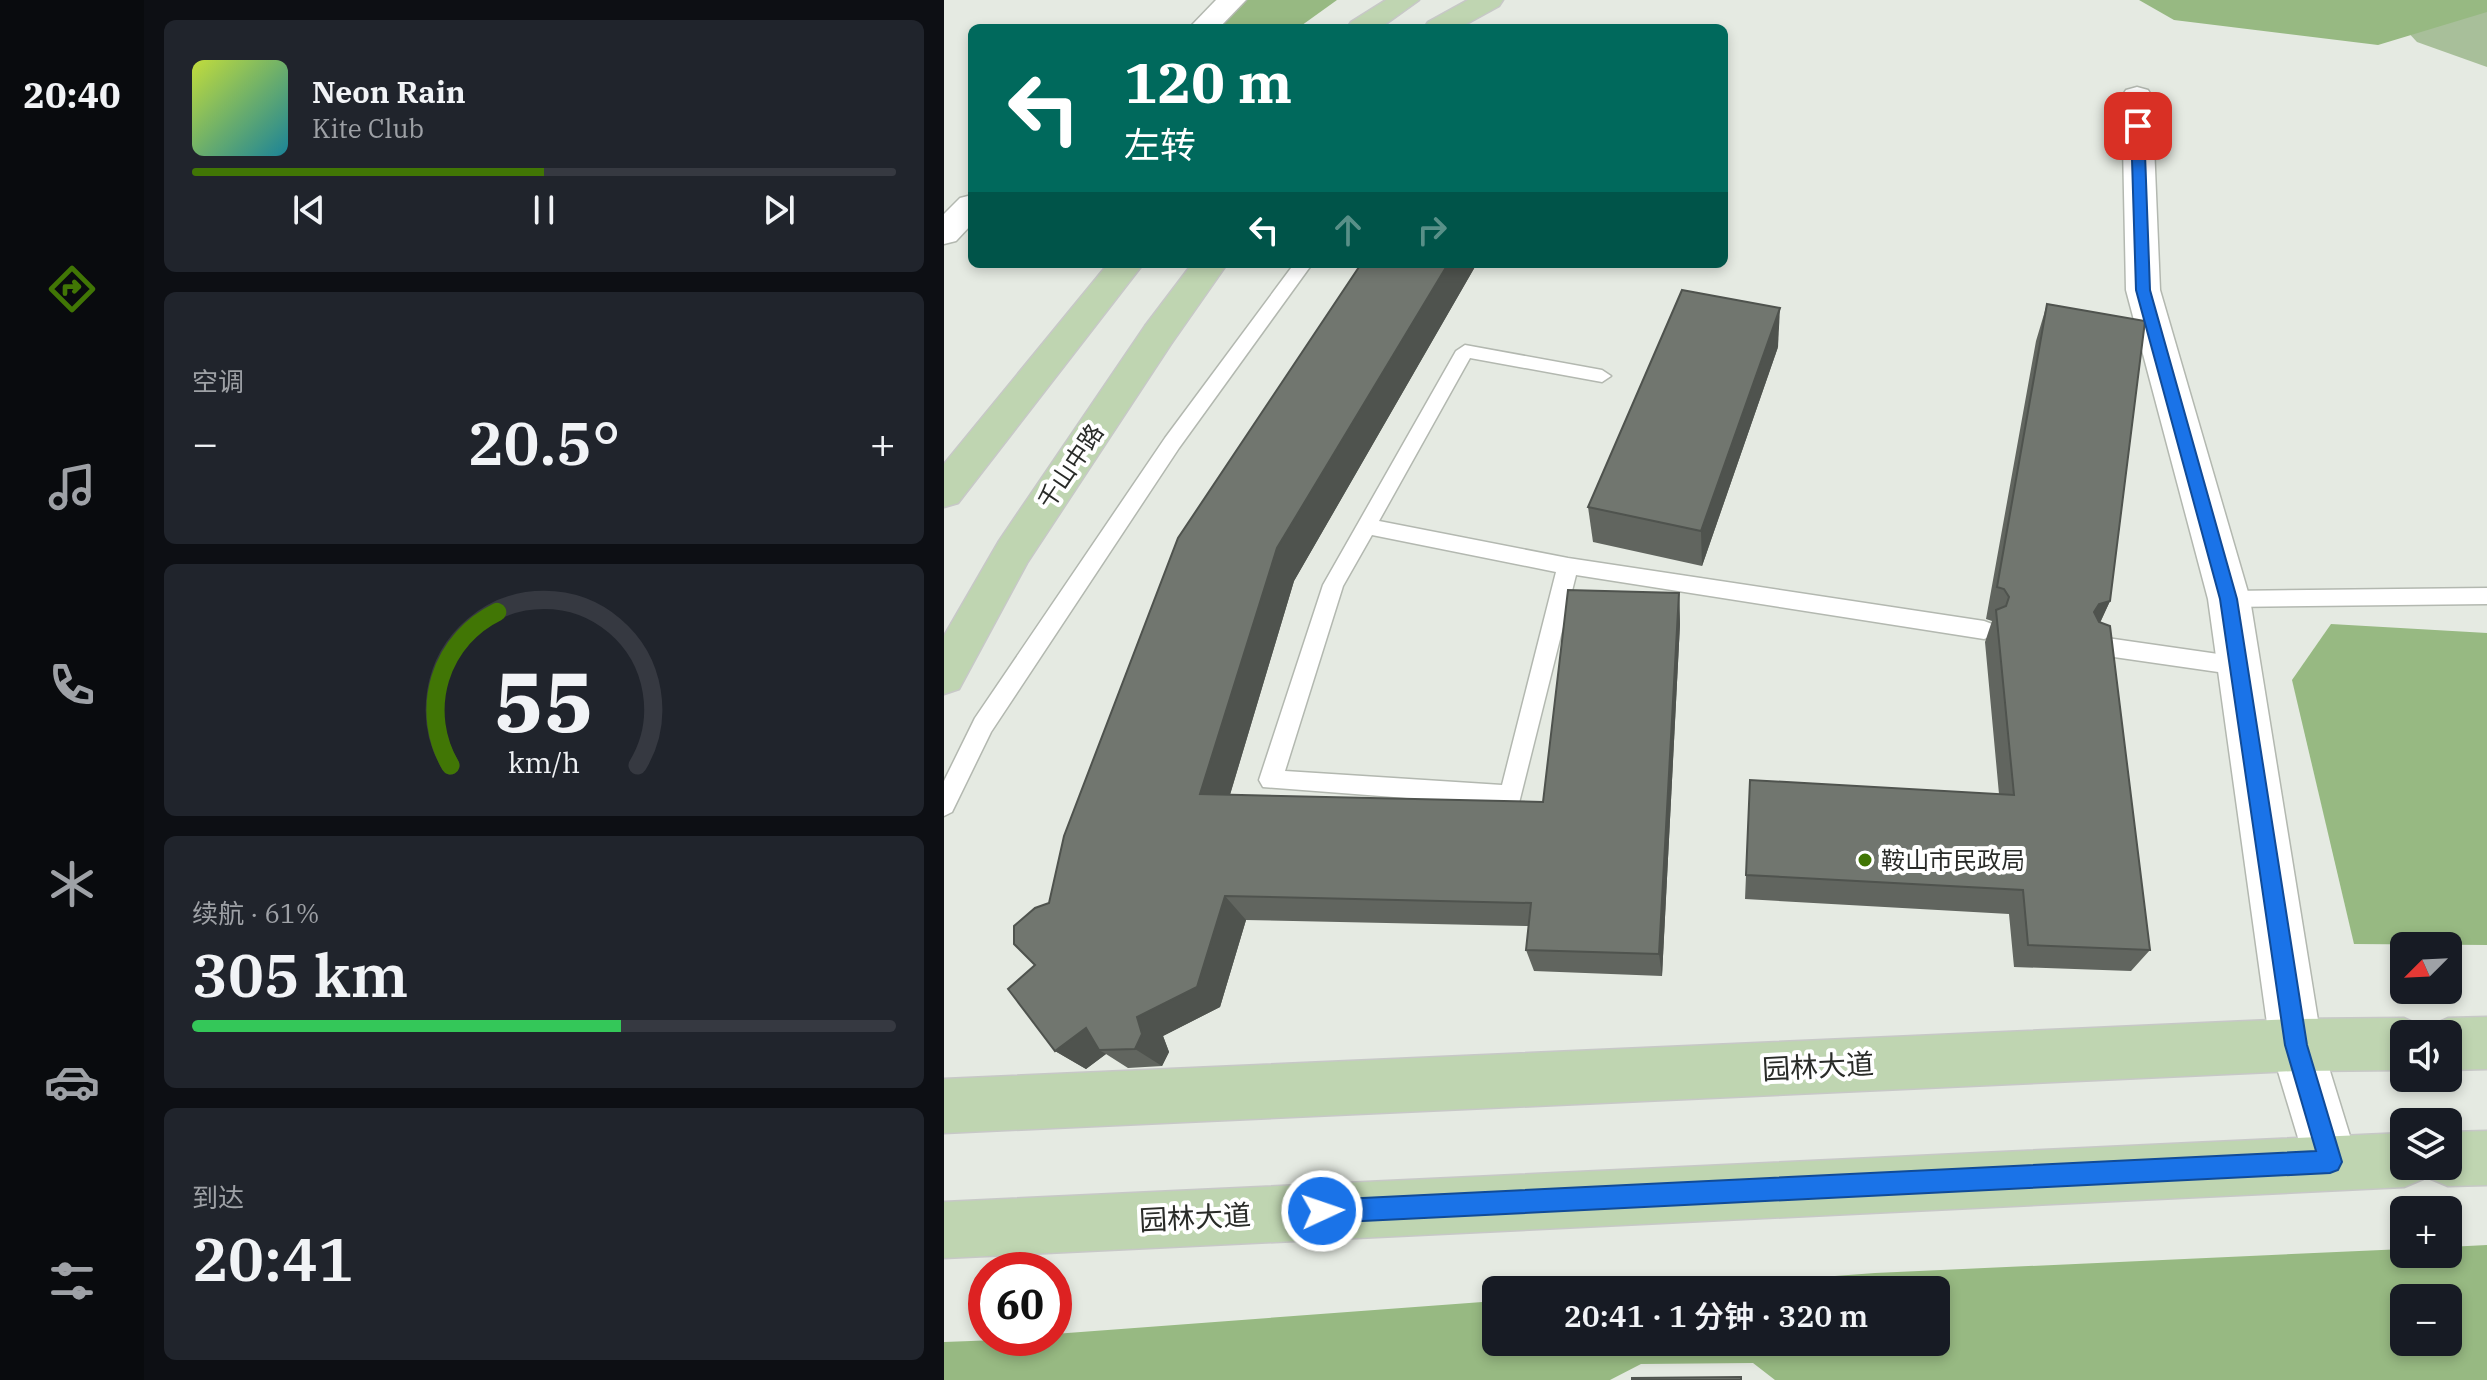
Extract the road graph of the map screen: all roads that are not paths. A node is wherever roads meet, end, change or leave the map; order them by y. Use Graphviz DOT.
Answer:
graph roads {
  1 [pos="1232,0"];
  2 [pos="1405,0"];
  3 [pos="1489,0"];
  4 [pos="1207,24"];
  5 [pos="1367,24"];
  6 [pos="1445,24"];
  7 [pos="2137,96"];
  8 [pos="1123,268"];
  9 [pos="1207,268"];
  10 [pos="1300,268"];
  11 [pos="1602,376"];
  12 [pos="950,473"];
  13 [pos="1367,526"];
  14 [pos="1568,566"];
  15 [pos="2487,596"];
  16 [pos="2229,599"];
  17 [pos="1984,630"];
  18 [pos="2093,645"];
  19 [pos="2239,666"];
  20 [pos="944,676"];
  21 [pos="944,805"];
  22 [pos="2487,1043"];
  23 [pos="2390,1044"];
  24 [pos="2462,1044"];
  25 [pos="2296,1045"];
  26 [pos="944,1106"];
  27 [pos="2487,1158"];
  28 [pos="2462,1159"];
  29 [pos="2390,1160"];
  30 [pos="2330,1162"];
  31 [pos="944,1230"];
  1 -- 4 [label="street"];
  2 -- 5 [label="main road"];
  3 -- 6 [label="main road"];
  7 -- 16 [label="street"];
  8 -- 12 [label="main road"];
  9 -- 20 [label="main road, 千山中路"];
  10 -- 21 [label="lane"];
  11 -- 13 [label="lane"];
  13 -- 14 [label="lane"];
  13 -- 14 [label="lane"];
  14 -- 17 [label="lane"];
  15 -- 16 [label="lane"];
  16 -- 19 [label="street"];
  18 -- 19 [label="lane"];
  19 -- 25 [label="street"];
  22 -- 24 [label="main road"];
  23 -- 25 [label="main road, 园林大道"];
  25 -- 26 [label="main road, 园林大道"];
  25 -- 30 [label="street"];
  27 -- 28 [label="main road"];
  29 -- 30 [label="main road, 园林大道"];
  30 -- 31 [label="main road, 园林大道"];
}
